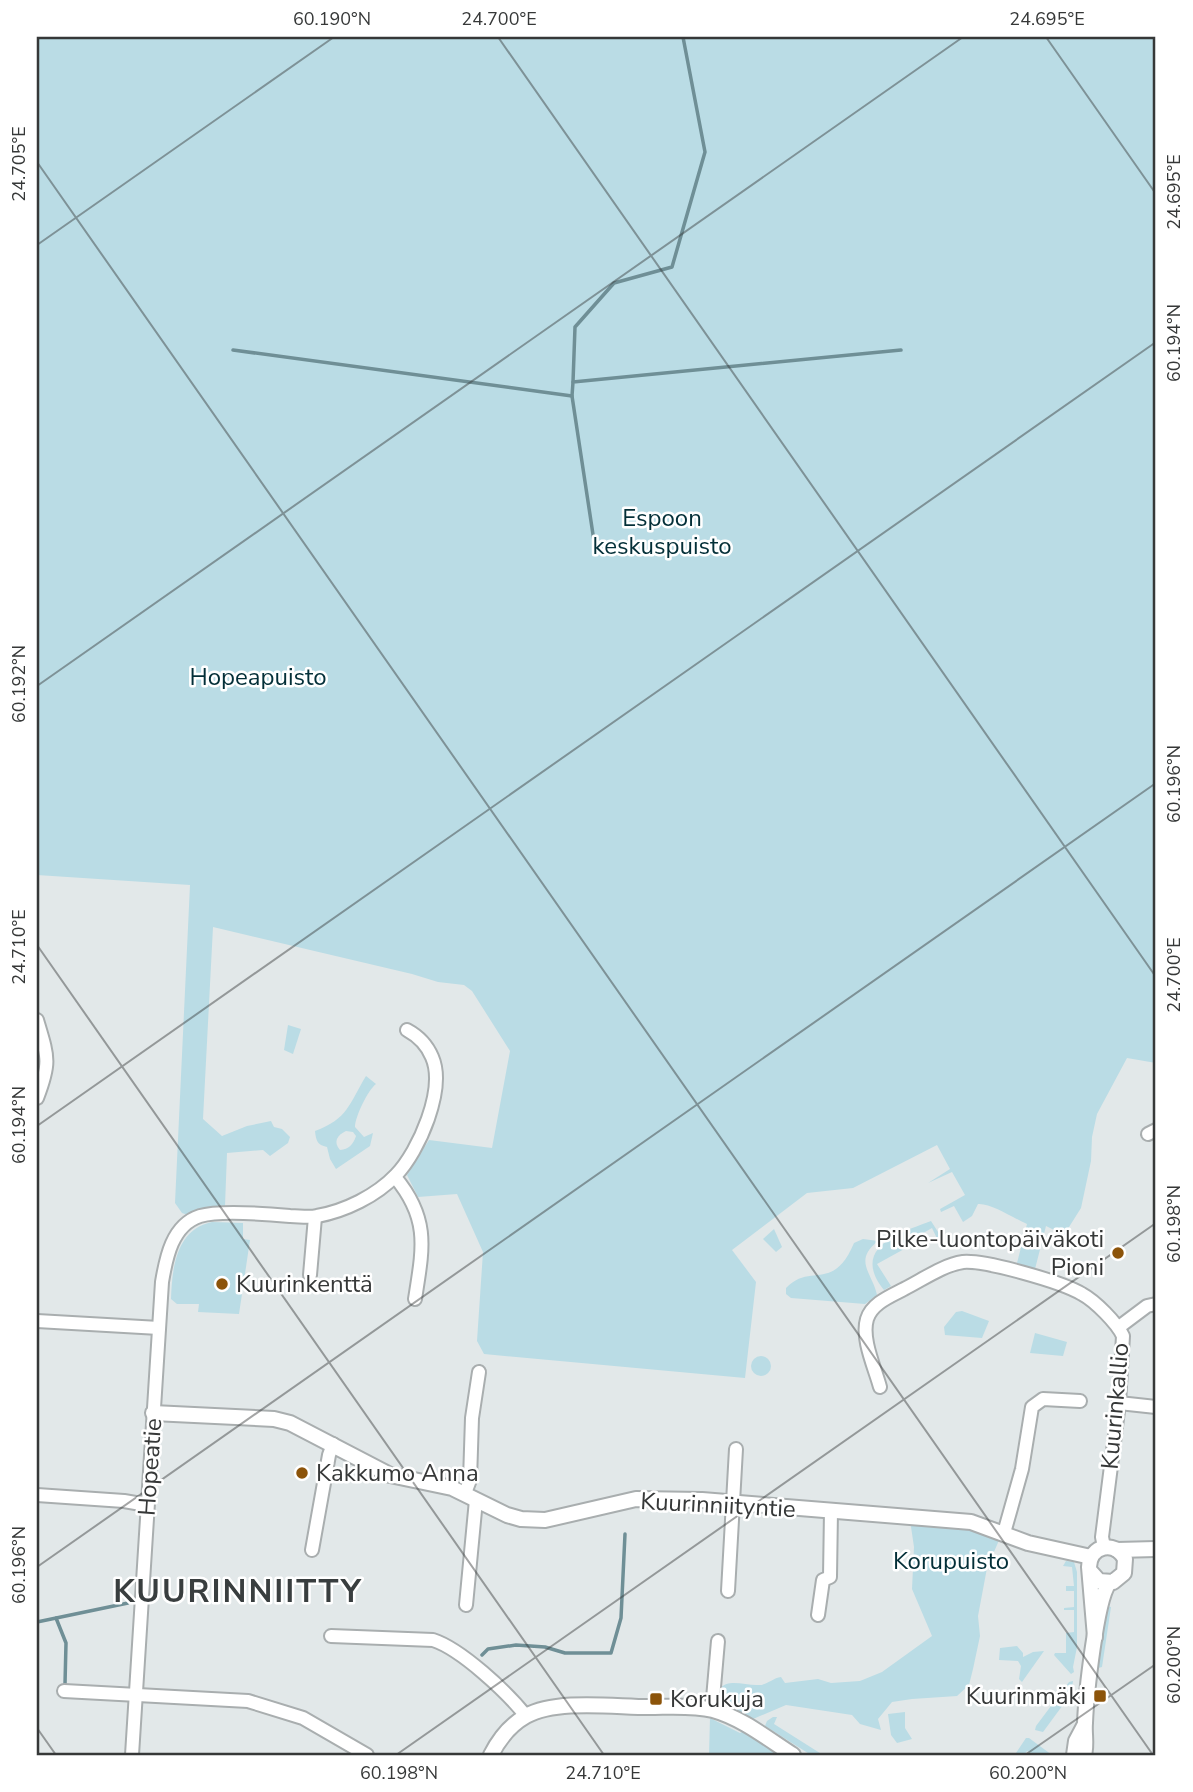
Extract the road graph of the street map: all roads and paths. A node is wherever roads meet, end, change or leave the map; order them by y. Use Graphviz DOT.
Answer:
graph roads {
  1 [pos="37,1020"];
  2 [pos="407,1030"];
  3 [pos="37,1098"];
  4 [pos="395,1177"];
  5 [pos="315,1217"];
  6 [pos="310,1275"];
  7 [pos="415,1299"];
  8 [pos="1156,1304"];
  9 [pos="37,1321"];
  10 [pos="1119,1327"];
  11 [pos="159,1328"];
  12 [pos="479,1372"];
  13 [pos="880,1387"];
  14 [pos="1080,1401"];
  15 [pos="1119,1403"];
  16 [pos="1156,1407"];
  17 [pos="153,1413"];
  18 [pos="333,1444"];
  19 [pos="736,1449"];
  20 [pos="37,1495"];
  21 [pos="470,1497"];
  22 [pos="732,1503"];
  23 [pos="147,1505"];
  24 [pos="831,1511"];
  25 [pos="1004,1532"];
  26 [pos="1110,1548"];
  27 [pos="312,1550"];
  28 [pos="1156,1552"];
  29 [pos="1090,1563"];
  30 [pos="1125,1566"];
  31 [pos="1109,1583"];
  32 [pos="728,1591"];
  33 [pos="466,1605"];
  34 [pos="818,1615"];
  35 [pos="331,1636"];
  36 [pos="1095,1637"];
  37 [pos="718,1641"];
  38 [pos="64,1690"];
  39 [pos="136,1696"];
  40 [pos="712,1710"];
  41 [pos="526,1716"];
  42 [pos="1084,1726"];
  43 [pos="132,1755"];
  44 [pos="367,1755"];
  45 [pos="491,1755"];
  46 [pos="793,1755"];
  47 [pos="1074,1755"];
  48 [pos="1084,1755"];
  1 -- 3 [label="street"];
  2 -- 4 [label="street"];
  4 -- 5 [label="street"];
  4 -- 7 [label="street"];
  5 -- 6 [label="street"];
  5 -- 11 [label="street, Hopeatie"];
  8 -- 10 [label="street"];
  9 -- 11 [label="street"];
  10 -- 13 [label="street, Kuurinkallio"];
  10 -- 15 [label="street, Kuurinkallio"];
  11 -- 17 [label="street, Hopeatie"];
  12 -- 21 [label="street"];
  14 -- 25 [label="street"];
  15 -- 16 [label="street"];
  15 -- 26 [label="street, Kuurinkallio"];
  17 -- 18 [label="street, Kuurinniityntie"];
  17 -- 23 [label="street, Hopeatie"];
  18 -- 21 [label="street, Kuurinniityntie"];
  18 -- 27 [label="street"];
  19 -- 22 [label="street"];
  20 -- 23 [label="street"];
  21 -- 22 [label="street, Kuurinniityntie"];
  21 -- 33 [label="street"];
  22 -- 24 [label="street, Kuurinniityntie"];
  22 -- 32 [label="street"];
  23 -- 39 [label="street, Hopeatie"];
  24 -- 25 [label="street, Kuurinniityntie"];
  24 -- 34 [label="street"];
  25 -- 29 [label="street, Kuurinniityntie"];
  26 -- 28 [label="street"];
  26 -- 29 [label="street"];
  26 -- 30 [label="street"];
  28 -- 30 [label="street"];
  29 -- 31 [label="street"];
  29 -- 36 [label="street"];
  30 -- 31 [label="street"];
  31 -- 36 [label="street"];
  35 -- 41 [label="street"];
  36 -- 42 [label="street"];
  37 -- 40 [label="street"];
  38 -- 39 [label="street"];
  39 -- 43 [label="street, Hopeatie"];
  39 -- 44 [label="street"];
  40 -- 41 [label="street"];
  40 -- 46 [label="street"];
  41 -- 45 [label="street"];
  42 -- 47 [label="street"];
  42 -- 48 [label="street"];
}
